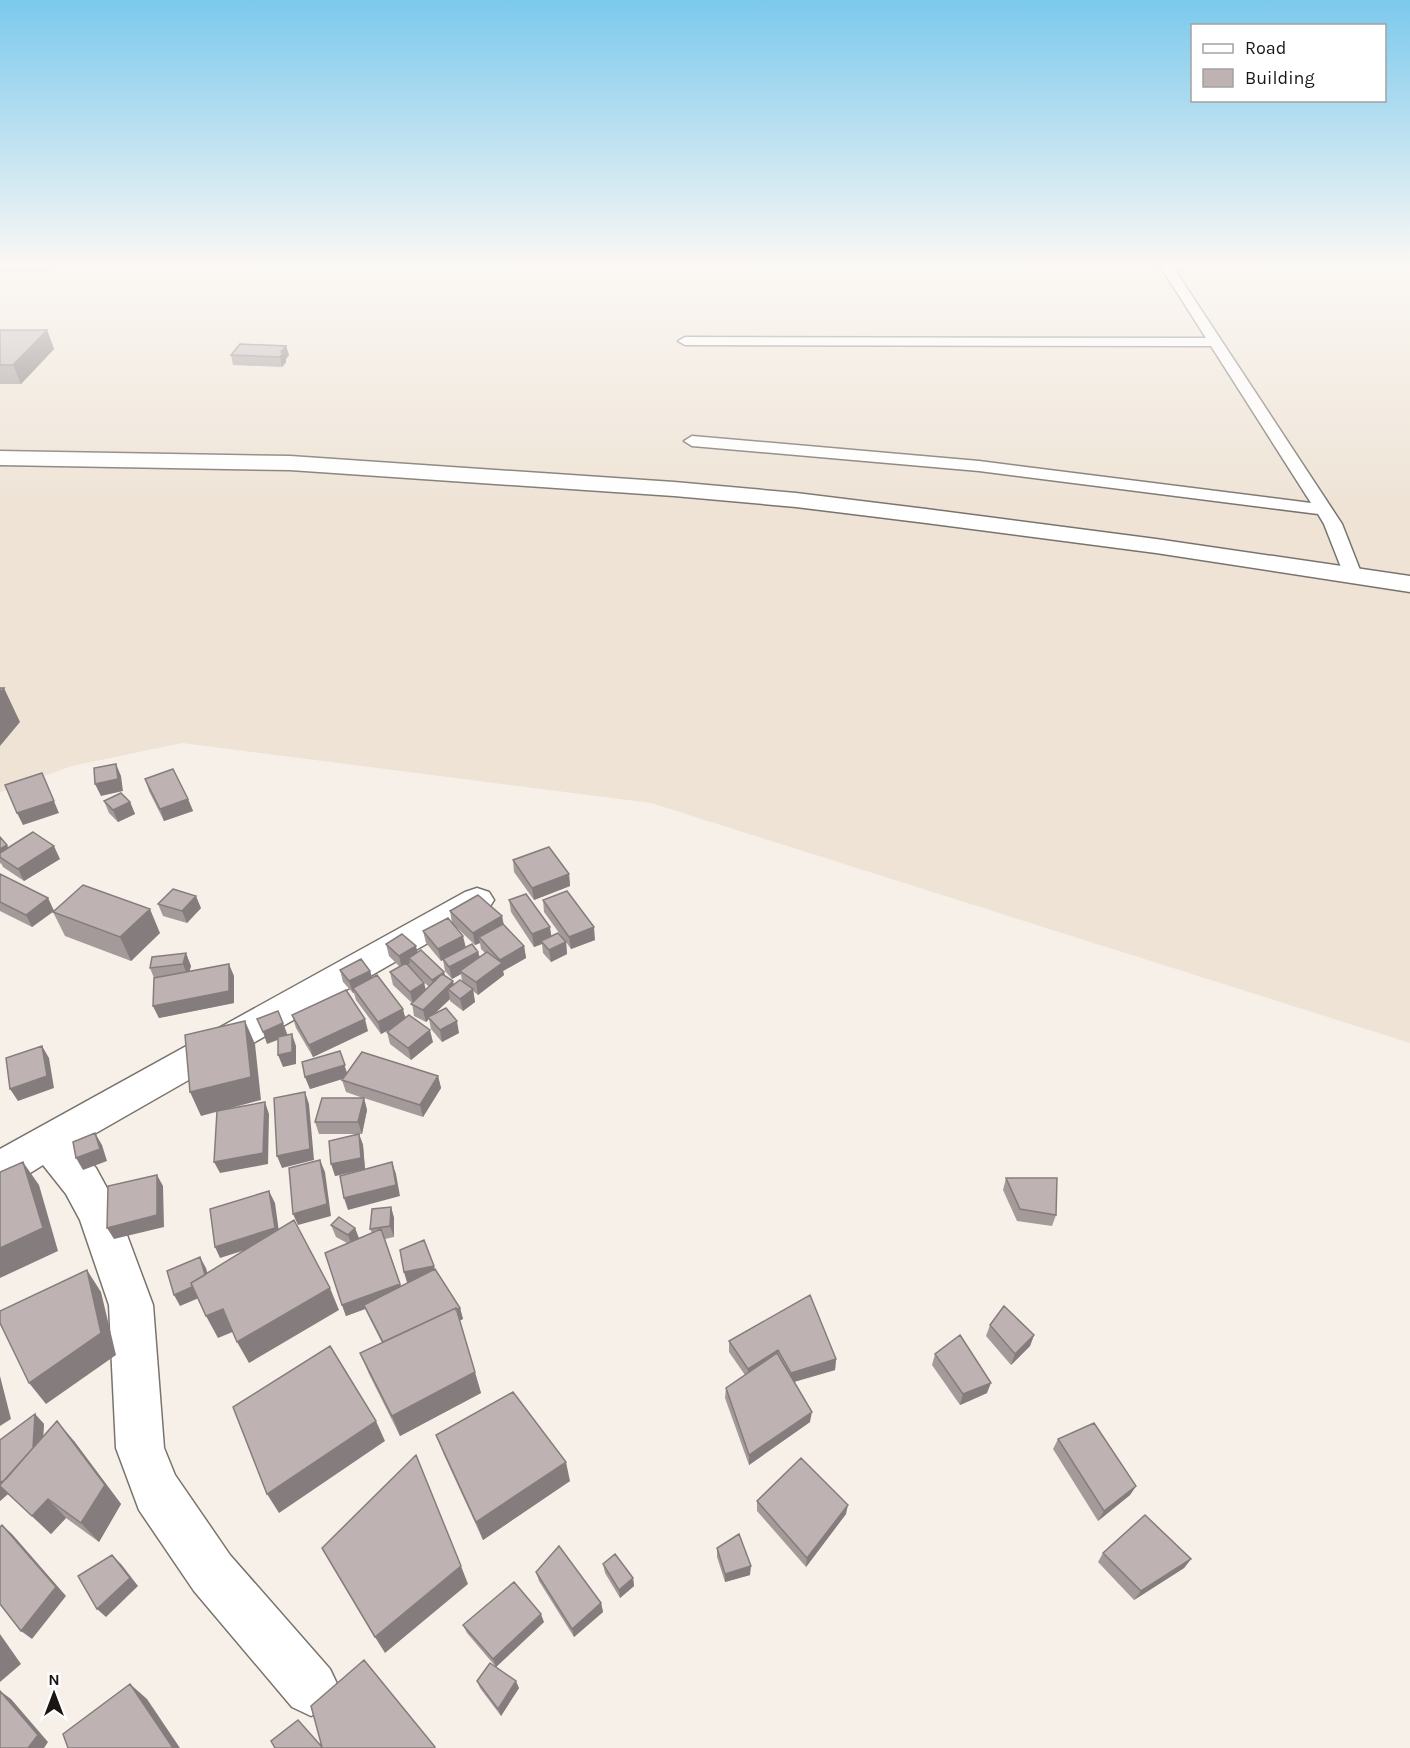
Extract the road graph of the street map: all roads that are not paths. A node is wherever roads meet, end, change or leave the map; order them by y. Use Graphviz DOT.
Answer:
graph roads {
  1 [pos="1218,346"];
  2 [pos="692,441"];
  3 [pos="0,458"];
  4 [pos="1323,510"];
  5 [pos="1353,575"];
  6 [pos="1410,584"];
  7 [pos="477,900"];
  8 [pos="47,1141"];
  9 [pos="0,1170"];
  10 [pos="311,1688"];
  1 -- 4 [label="lane"];
  2 -- 4 [label="lane"];
  3 -- 5 [label="street"];
  4 -- 5 [label="lane"];
  5 -- 6 [label="street"];
  7 -- 8 [label="street"];
  8 -- 9 [label="street"];
  8 -- 10 [label="street"];
}
